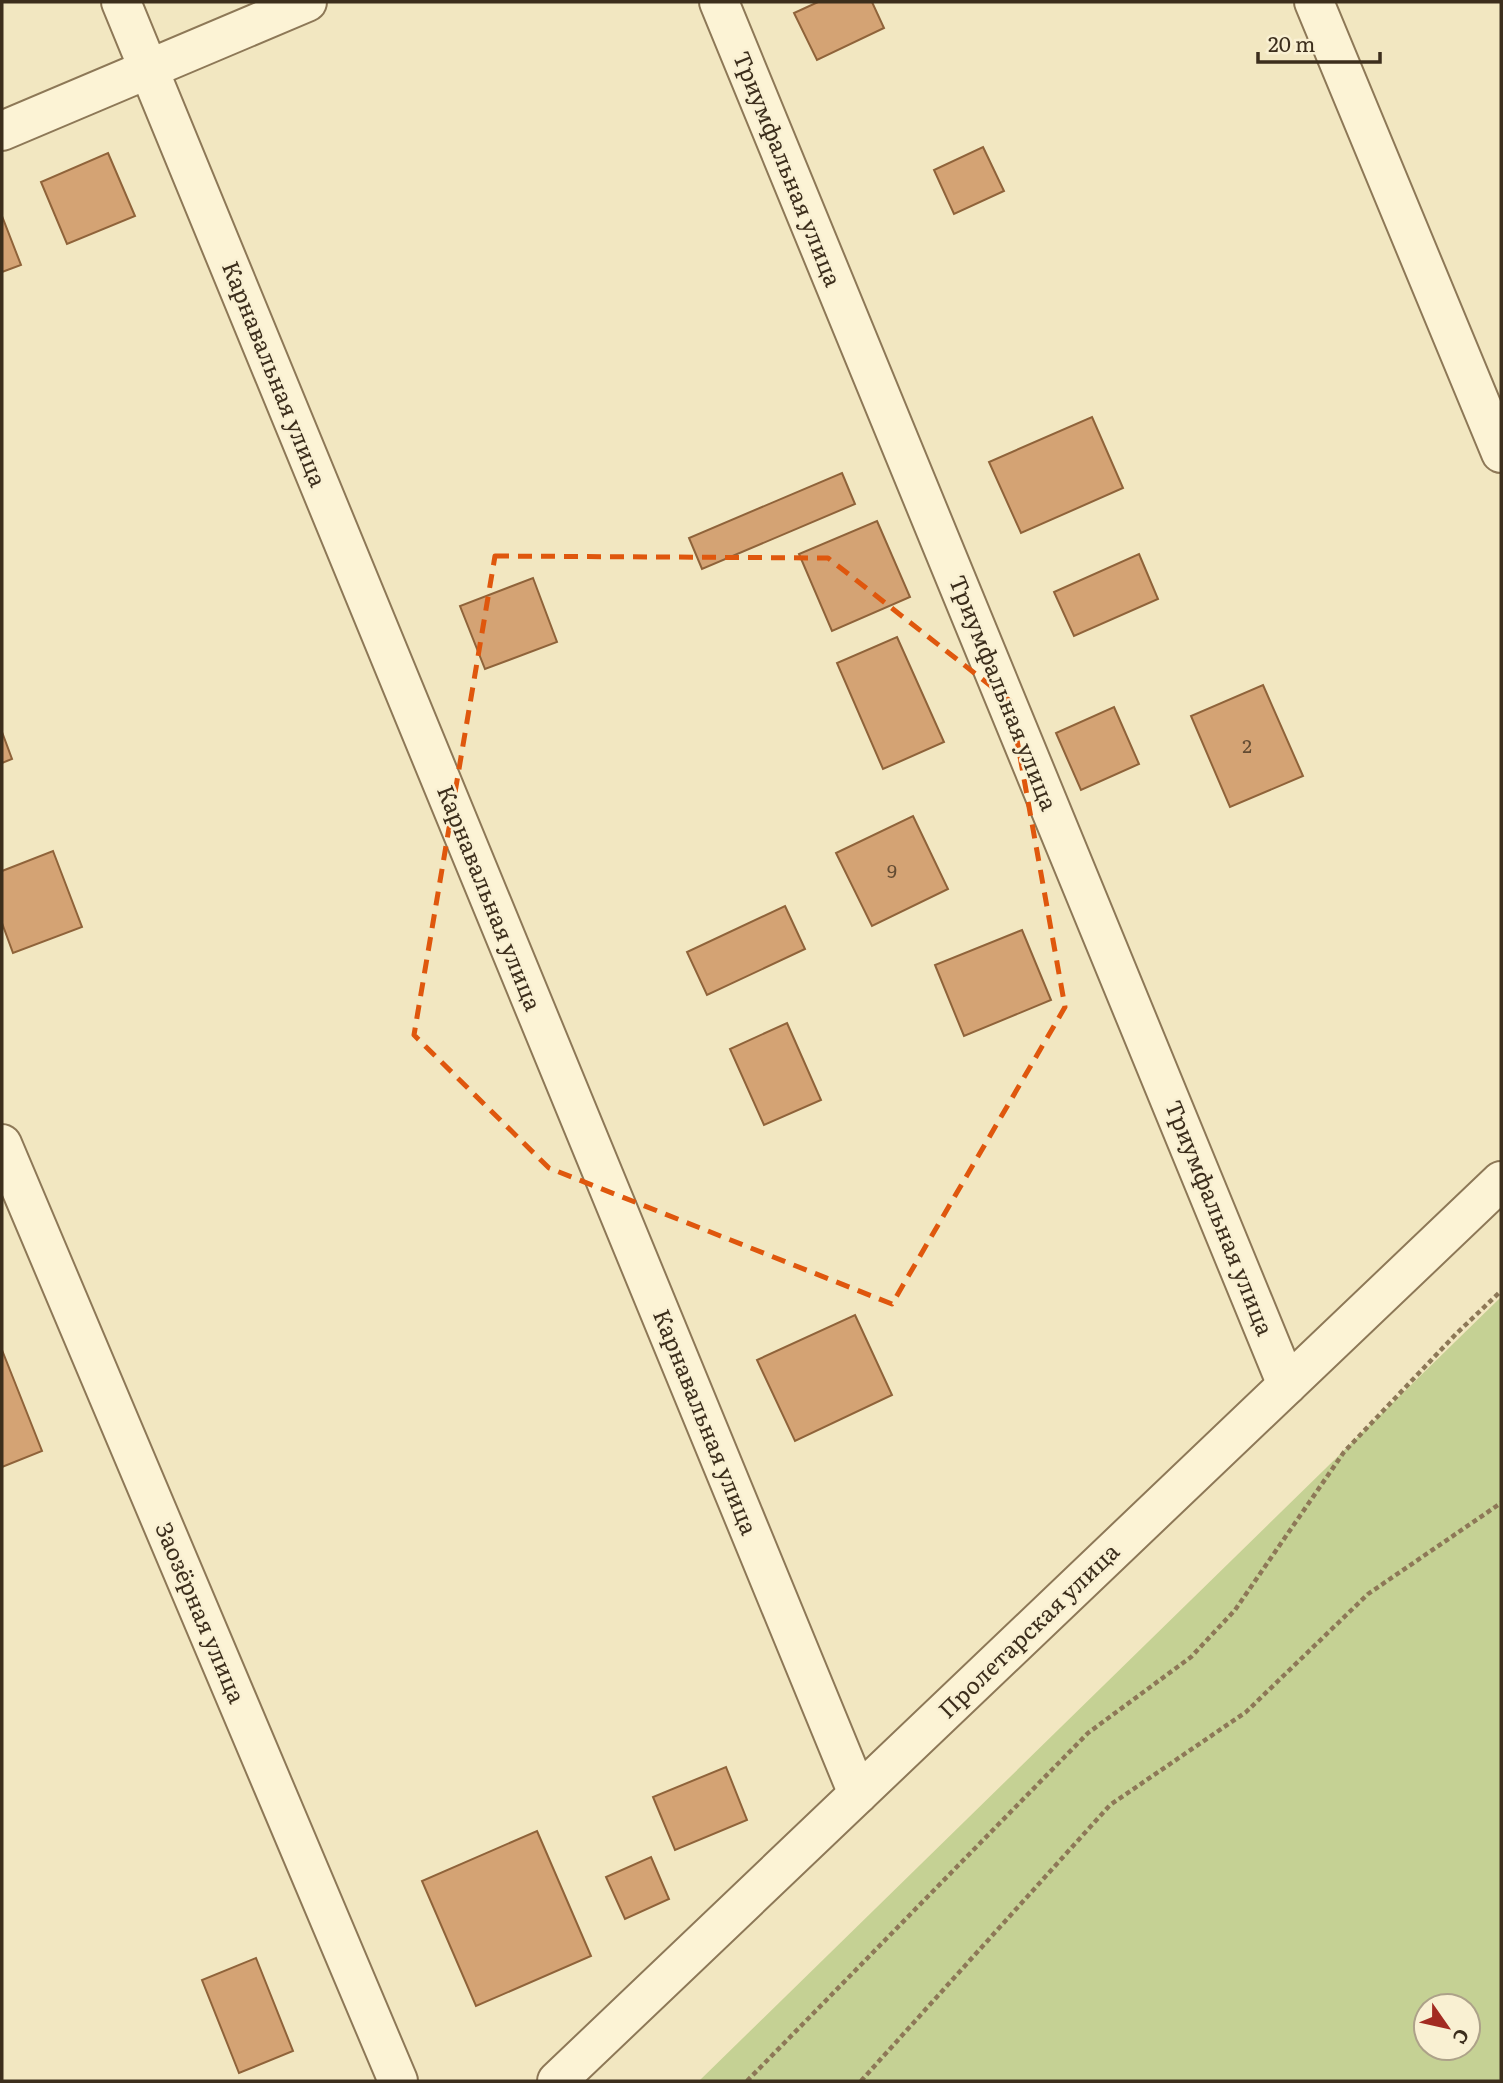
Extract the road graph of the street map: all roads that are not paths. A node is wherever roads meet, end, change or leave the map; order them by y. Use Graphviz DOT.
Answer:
graph roads {
  1 [pos="121,2"];
  2 [pos="307,2"];
  3 [pos="719,2"];
  4 [pos="1314,2"];
  5 [pos="148,69"];
  6 [pos="2,131"];
  7 [pos="1501,453"];
  8 [pos="2,1144"];
  9 [pos="1501,1181"];
  10 [pos="1287,1385"];
  11 [pos="858,1794"];
  12 [pos="398,2081"];
  13 [pos="557,2081"];
  1 -- 5 [label="street, Карнавальная улица"];
  2 -- 5 [label="street"];
  3 -- 10 [label="street, Триумфальная улица"];
  4 -- 7 [label="street"];
  5 -- 6 [label="street"];
  5 -- 11 [label="street, Карнавальная улица"];
  8 -- 12 [label="street, Заозёрная улица"];
  9 -- 10 [label="street, Пролетарская улица"];
  10 -- 11 [label="street, Пролетарская улица"];
  11 -- 13 [label="street, Пролетарская улица"];
}
